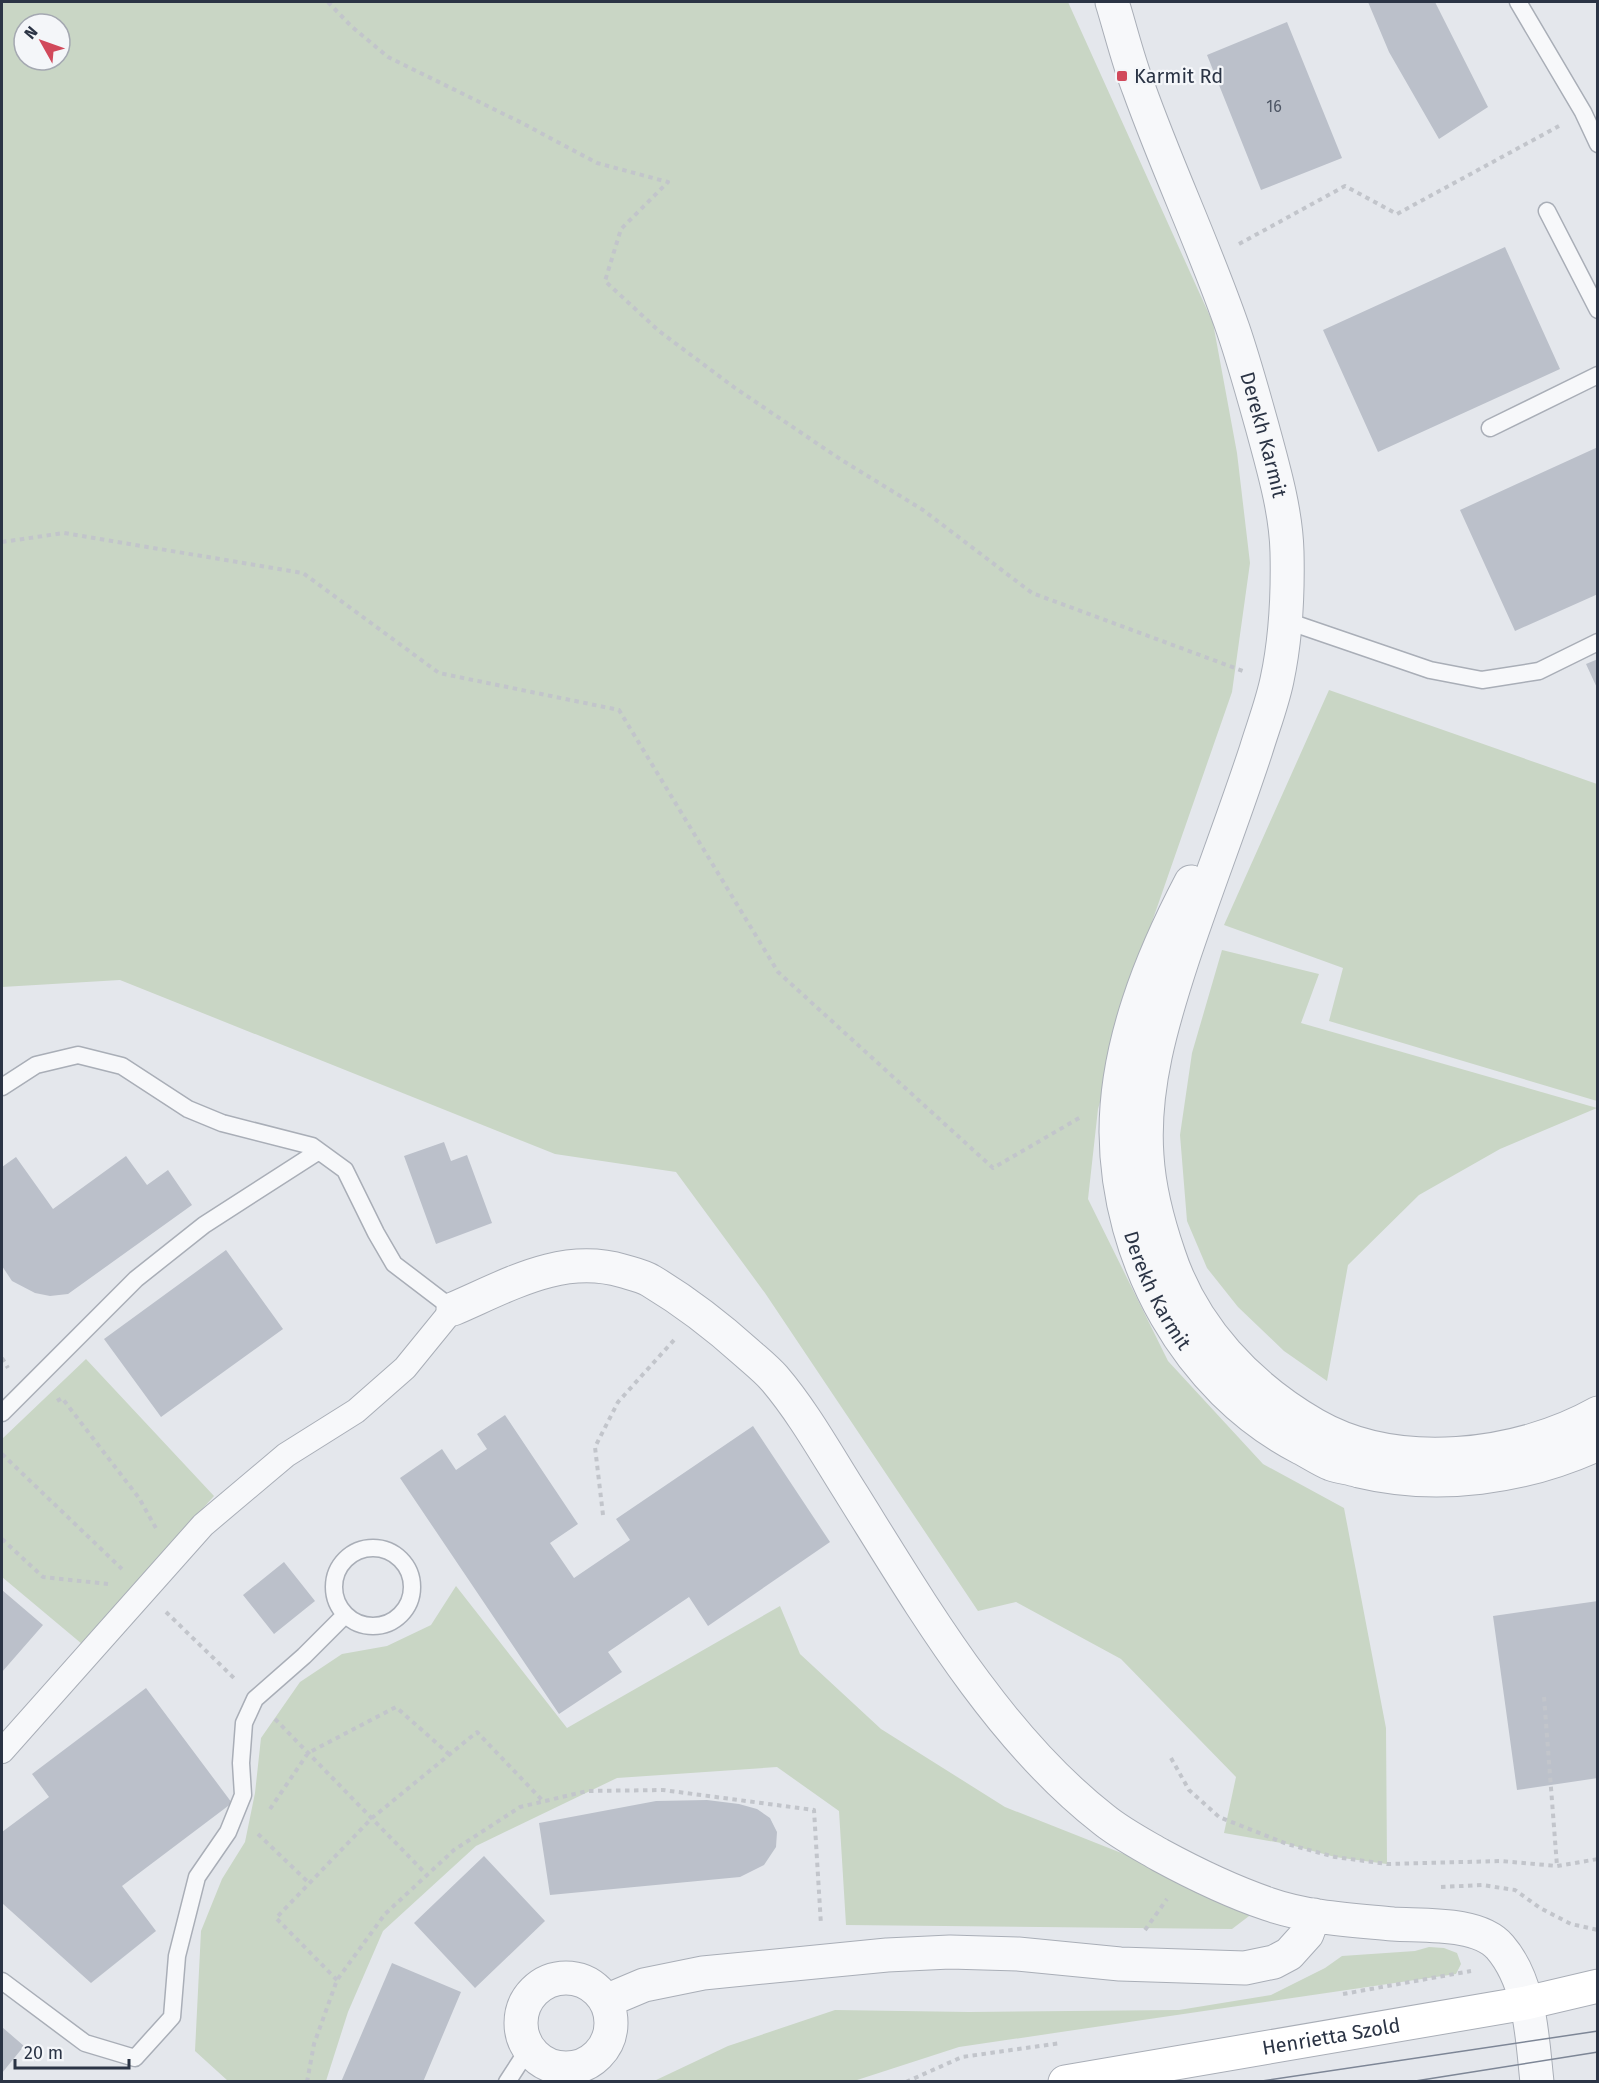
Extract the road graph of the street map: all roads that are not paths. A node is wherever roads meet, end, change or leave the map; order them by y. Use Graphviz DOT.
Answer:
graph roads {
  1 [pos="1095,2"];
  2 [pos="1112,2"];
  3 [pos="1518,2"];
  4 [pos="1137,85"];
  5 [pos="1598,144"];
  6 [pos="1547,211"];
  7 [pos="1598,310"];
  8 [pos="1598,375"];
  9 [pos="1490,428"];
  10 [pos="1287,621"];
  11 [pos="1598,642"];
  12 [pos="1241,797"];
  13 [pos="2,1087"];
  14 [pos="319,1151"];
  15 [pos="453,1309"];
  16 [pos="2,1413"];
  17 [pos="1598,1413"];
  18 [pos="1598,1444"];
  19 [pos="345,1615"];
  20 [pos="2,1751"];
  21 [pos="1314,1915"];
  22 [pos="2,1981"];
  23 [pos="1598,1986"];
  24 [pos="606,2001"];
  25 [pos="1526,2003"];
  26 [pos="529,2048"];
  27 [pos="507,2082"];
  28 [pos="1065,2082"];
  29 [pos="1537,2082"];
  1 -- 4 [label="street, Derekh Karmit"];
  2 -- 4 [label="street, Derekh Karmit"];
  3 -- 5 [label="lane"];
  4 -- 10 [label="street, Derekh Karmit"];
  6 -- 7 [label="lane"];
  8 -- 9 [label="lane"];
  10 -- 11 [label="lane"];
  10 -- 12 [label="street, Derekh Karmit"];
  12 -- 17 [label="street, Derekh Karmit"];
  12 -- 18 [label="street, Derekh Karmit"];
  13 -- 14 [label="lane"];
  14 -- 15 [label="lane"];
  14 -- 16 [label="lane"];
  15 -- 20 [label="street"];
  15 -- 21 [label="street"];
  19 -- 19 [label="lane"];
  19 -- 22 [label="lane"];
  21 -- 24 [label="street"];
  21 -- 25 [label="street"];
  23 -- 25 [label="main road, Henrietta Szold"];
  24 -- 26 [label="street"];
  24 -- 26 [label="street"];
  25 -- 28 [label="main road, Henrietta Szold"];
  25 -- 29 [label="street"];
  26 -- 27 [label="lane"];
}
